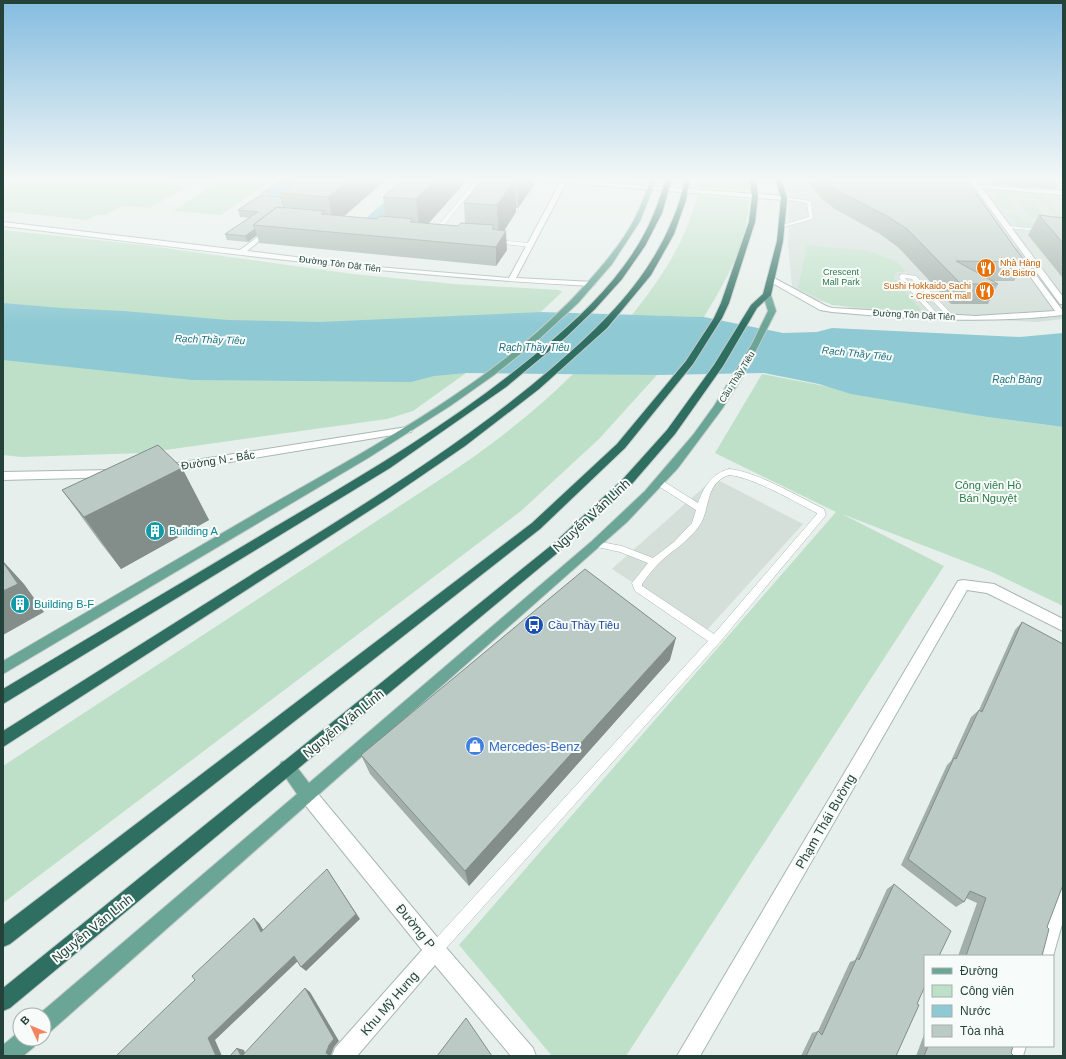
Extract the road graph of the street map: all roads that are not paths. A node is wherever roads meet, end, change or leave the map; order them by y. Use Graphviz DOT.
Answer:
graph roads {
  1 [pos="32,227"];
  2 [pos="273,227"];
  3 [pos="439,227"];
  4 [pos="540,227"];
  5 [pos="633,227"];
  6 [pos="651,227"];
  7 [pos="674,227"];
  8 [pos="750,227"];
  9 [pos="781,227"];
  10 [pos="998,227"];
  11 [pos="1009,229"];
  12 [pos="1063,232"];
  13 [pos="425,236"];
  14 [pos="432,236"];
  15 [pos="1063,236"];
  16 [pos="438,237"];
  17 [pos="490,242"];
  18 [pos="530,246"];
  19 [pos="242,252"];
  20 [pos="511,280"];
  21 [pos="771,280"];
  22 [pos="590,285"];
  23 [pos="767,295"];
  24 [pos="1063,302"];
  25 [pos="1062,313"];
  26 [pos="938,318"];
  27 [pos="952,318"];
  28 [pos="407,430"];
  29 [pos="671,432"];
  30 [pos="694,440"];
  31 [pos="151,471"];
  32 [pos="125,473"];
  33 [pos="3,476"];
  34 [pos="660,483"];
  35 [pos="701,509"];
  36 [pos="596,544"];
  37 [pos="654,562"];
  38 [pos="1063,625"];
  39 [pos="715,640"];
  40 [pos="3,668"];
  41 [pos="3,697"];
  42 [pos="3,740"];
  43 [pos="287,768"];
  44 [pos="308,795"];
  45 [pos="1063,890"];
  46 [pos="3,937"];
  47 [pos="435,950"];
  48 [pos="1043,955"];
  49 [pos="3,1001"];
  50 [pos="52,1017"];
  51 [pos="17,1047"];
  52 [pos="7,1056"];
  53 [pos="343,1056"];
  54 [pos="525,1056"];
  55 [pos="688,1056"];
  1 -- 19 [label="street, Đường Tôn Dật Tiên"];
  2 -- 19 [label="street"];
  3 -- 14 [label="lane"];
  4 -- 18 [label="street"];
  5 -- 22 [label="main road"];
  6 -- 41 [label="highway"];
  7 -- 42 [label="highway"];
  8 -- 46 [label="highway"];
  9 -- 21 [label="highway"];
  10 -- 25 [label="street"];
  11 -- 12 [label="lane"];
  11 -- 15 [label="lane"];
  11 -- 24 [label="street"];
  13 -- 14 [label="lane"];
  14 -- 16 [label="lane"];
  17 -- 18 [label="lane"];
  18 -- 20 [label="street"];
  19 -- 20 [label="street, Đường Tôn Dật Tiên"];
  20 -- 22 [label="street, Đường Tôn Dật Tiên"];
  21 -- 23 [label="highway"];
  21 -- 26 [label="street, Đường Tôn Dật Tiên"];
  22 -- 28 [label="main road"];
  23 -- 29 [label="highway, Cầu Thầy Tiêu"];
  23 -- 30 [label="main road, Cầu Thầy Tiêu"];
  25 -- 27 [label="street, Đường Tôn Dật Tiên"];
  26 -- 27 [label="street, Đường Tôn Dật Tiên"];
  26 -- 27 [label="lane"];
  28 -- 31 [label="street, Đường N - Bắc"];
  28 -- 40 [label="main road"];
  29 -- 43 [label="highway, Nguyễn Văn Linh"];
  30 -- 34 [label="main road, Nguyễn Văn Linh"];
  32 -- 33 [label="street"];
  34 -- 35 [label="lane"];
  34 -- 36 [label="main road, Nguyễn Văn Linh"];
  35 -- 37 [label="lane"];
  35 -- 39 [label="lane"];
  36 -- 37 [label="lane"];
  36 -- 44 [label="main road, Nguyễn Văn Linh"];
  37 -- 39 [label="lane"];
  38 -- 55 [label="street, Phạm Thái Bường"];
  39 -- 47 [label="lane"];
  43 -- 44 [label="main road"];
  43 -- 49 [label="highway, Nguyễn Văn Linh"];
  44 -- 47 [label="street, Đường P"];
  44 -- 50 [label="main road, Nguyễn Văn Linh"];
  45 -- 48 [label="street"];
  47 -- 53 [label="street, Khu Mỹ Hưng"];
  47 -- 54 [label="street, Đường P"];
  51 -- 52 [label="main road"];
}
